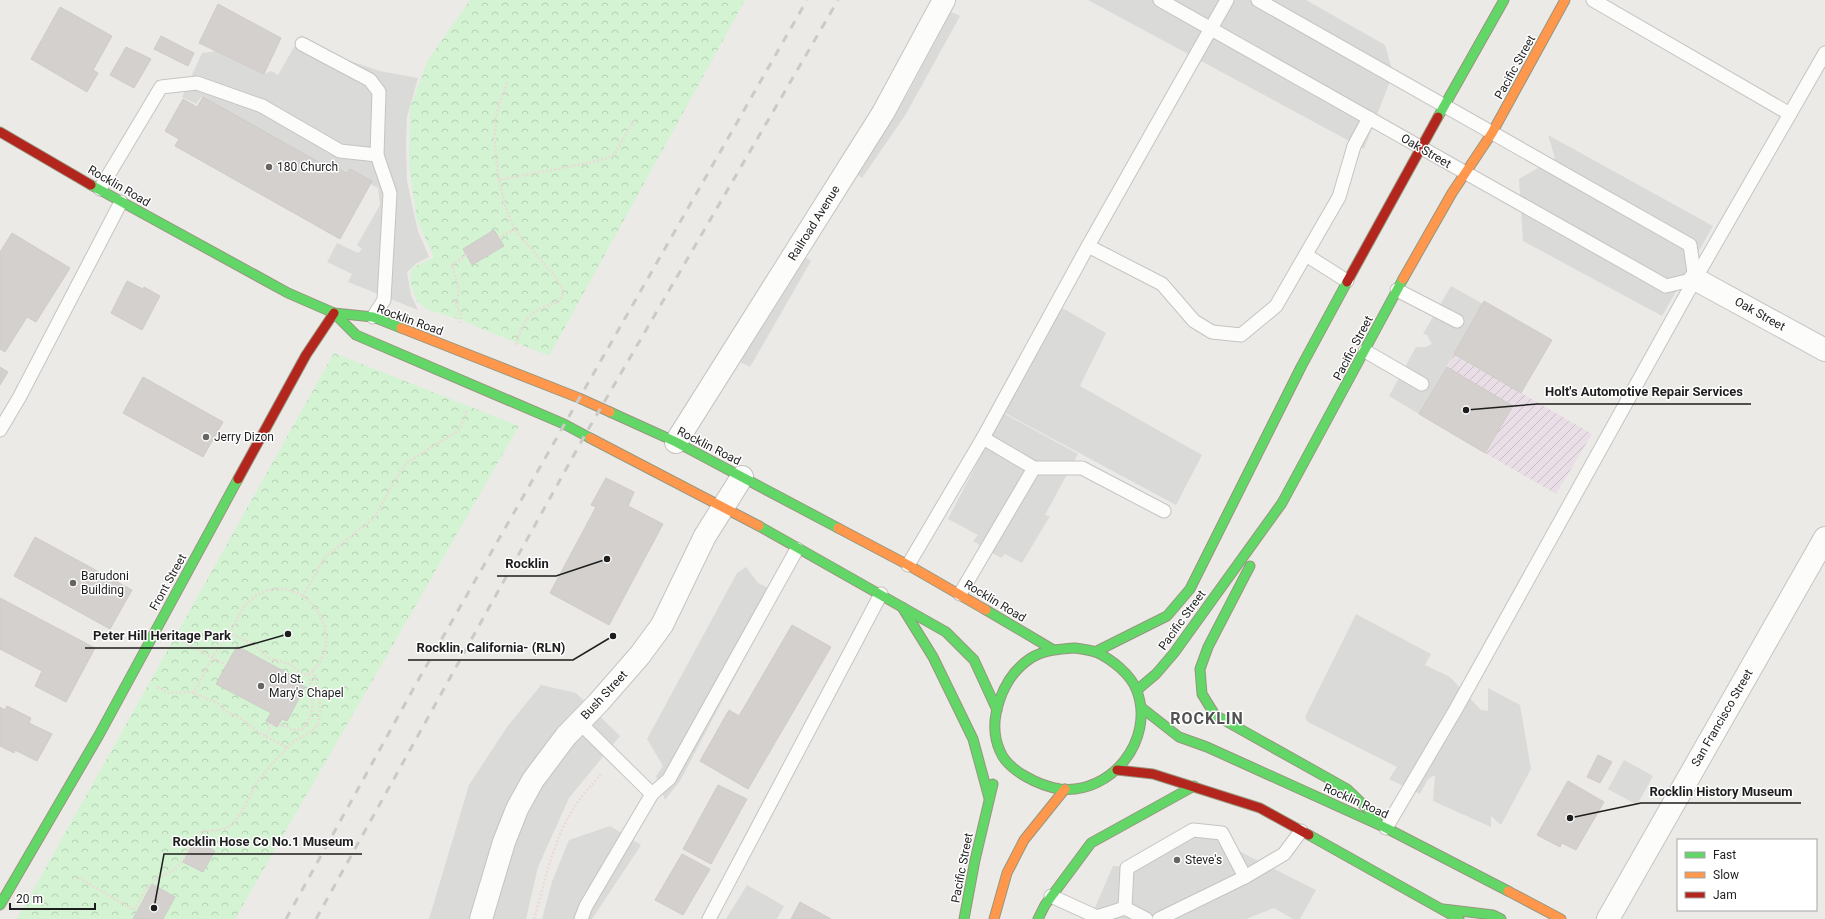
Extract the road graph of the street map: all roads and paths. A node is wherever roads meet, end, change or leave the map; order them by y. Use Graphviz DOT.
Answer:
graph roads {
  1 [pos="944,0"];
  2 [pos="1160,0"];
  3 [pos="1227,0"];
  4 [pos="1258,0"];
  5 [pos="1504,0"];
  6 [pos="1565,0"];
  7 [pos="1593,0"];
  8 [pos="1210,28"];
  9 [pos="302,44"];
  10 [pos="1825,53"];
  11 [pos="507,83"];
  12 [pos="1444,105"];
  13 [pos="1790,114"];
  14 [pos="1370,118"];
  15 [pos="635,119"];
  16 [pos="0,132"];
  17 [pos="1492,133"];
  18 [pos="1420,147"];
  19 [pos="377,155"];
  20 [pos="1465,173"];
  21 [pos="499,180"];
  22 [pos="100,189"];
  23 [pos="121,202"];
  24 [pos="515,229"];
  25 [pos="499,238"];
  26 [pos="1088,246"];
  27 [pos="467,255"];
  28 [pos="1306,255"];
  29 [pos="1695,278"];
  30 [pos="1347,281"];
  31 [pos="1397,290"];
  32 [pos="334,314"];
  33 [pos="373,317"];
  34 [pos="1457,322"];
  35 [pos="460,330"];
  36 [pos="1825,350"];
  37 [pos="1365,351"];
  38 [pos="506,370"];
  39 [pos="1422,384"];
  40 [pos="468,406"];
  41 [pos="0,430"];
  42 [pos="983,438"];
  43 [pos="676,442"];
  44 [pos="1034,468"];
  45 [pos="742,477"];
  46 [pos="1282,503"];
  47 [pos="723,506"];
  48 [pos="1164,511"];
  49 [pos="1825,538"];
  50 [pos="797,549"];
  51 [pos="908,565"];
  52 [pos="881,594"];
  53 [pos="960,594"];
  54 [pos="303,596"];
  55 [pos="902,606"];
  56 [pos="230,633"];
  57 [pos="184,642"];
  58 [pos="1052,649"];
  59 [pos="1095,652"];
  60 [pos="213,658"];
  61 [pos="226,665"];
  62 [pos="310,673"];
  63 [pos="157,687"];
  64 [pos="1137,690"];
  65 [pos="193,694"];
  66 [pos="1142,708"];
  67 [pos="997,710"];
  68 [pos="579,722"];
  69 [pos="272,724"];
  70 [pos="279,724"];
  71 [pos="265,736"];
  72 [pos="288,748"];
  73 [pos="1000,752"];
  74 [pos="1117,770"];
  75 [pos="602,772"];
  76 [pos="1194,786"];
  77 [pos="1065,789"];
  78 [pos="652,794"];
  79 [pos="989,798"];
  80 [pos="1386,828"];
  81 [pos="1301,831"];
  82 [pos="1245,877"];
  83 [pos="79,878"];
  84 [pos="1051,896"];
  85 [pos="1,900"];
  86 [pos="1124,908"];
  87 [pos="1439,914"];
  88 [pos="481,919"];
  89 [pos="534,919"];
  90 [pos="581,919"];
  91 [pos="710,919"];
  92 [pos="964,919"];
  93 [pos="994,919"];
  94 [pos="1038,919"];
  95 [pos="1146,919"];
  96 [pos="1159,919"];
  97 [pos="1459,919"];
  98 [pos="1501,919"];
  99 [pos="1561,919"];
  100 [pos="1608,919"];
  1 -- 43 [label="street, Railroad Avenue"];
  2 -- 8 [label="lane, Oak Street"];
  3 -- 8 [label="lane"];
  4 -- 12 [label="lane"];
  5 -- 12 [label="main road, Pacific Street"];
  6 -- 17 [label="main road, Pacific Street"];
  7 -- 13 [label="lane"];
  8 -- 14 [label="lane, Oak Street"];
  8 -- 26 [label="lane"];
  9 -- 19 [label="lane"];
  10 -- 13 [label="lane"];
  11 -- 21 [label="path"];
  12 -- 17 [label="lane"];
  12 -- 18 [label="main road, Pacific Street"];
  13 -- 29 [label="lane"];
  14 -- 18 [label="lane, Oak Street"];
  14 -- 28 [label="lane"];
  15 -- 21 [label="path"];
  16 -- 22 [label="main road, Rocklin Road"];
  17 -- 20 [label="main road, Pacific Street"];
  17 -- 29 [label="lane"];
  18 -- 20 [label="lane, Oak Street"];
  18 -- 30 [label="main road, Pacific Street"];
  19 -- 22 [label="lane"];
  19 -- 33 [label="lane"];
  20 -- 29 [label="lane, Oak Street"];
  20 -- 31 [label="main road, Pacific Street"];
  21 -- 24 [label="path"];
  22 -- 23 [label="main road, Rocklin Road"];
  23 -- 32 [label="main road, Rocklin Road"];
  23 -- 41 [label="lane"];
  24 -- 25 [label="path"];
  24 -- 38 [label="path"];
  26 -- 28 [label="lane"];
  26 -- 42 [label="lane"];
  27 -- 35 [label="path"];
  28 -- 30 [label="lane"];
  29 -- 36 [label="street, Oak Street"];
  29 -- 80 [label="lane"];
  30 -- 59 [label="main road, Pacific Street"];
  31 -- 34 [label="lane"];
  31 -- 37 [label="main road, Pacific Street"];
  32 -- 33 [label="main road, Rocklin Road"];
  32 -- 47 [label="main road, Rocklin Road"];
  32 -- 85 [label="main road, Front Street"];
  33 -- 38 [label="main road, Rocklin Road"];
  37 -- 39 [label="lane"];
  37 -- 46 [label="main road, Pacific Street"];
  38 -- 43 [label="main road, Rocklin Road"];
  40 -- 54 [label="path"];
  42 -- 44 [label="lane"];
  42 -- 51 [label="lane"];
  43 -- 45 [label="main road, Rocklin Road"];
  44 -- 48 [label="lane"];
  44 -- 53 [label="lane"];
  45 -- 47 [label="street, Bush Street"];
  45 -- 51 [label="main road, Rocklin Road"];
  46 -- 64 [label="main road, Pacific Street"];
  46 -- 80 [label="main road"];
  47 -- 50 [label="main road, Rocklin Road"];
  47 -- 68 [label="street, Bush Street"];
  49 -- 100 [label="street, San Francisco Street"];
  50 -- 52 [label="main road, Rocklin Road"];
  50 -- 78 [label="lane"];
  51 -- 53 [label="main road, Rocklin Road"];
  52 -- 55 [label="main road, Rocklin Road"];
  52 -- 91 [label="lane"];
  53 -- 58 [label="main road, Rocklin Road"];
  54 -- 56 [label="path"];
  54 -- 62 [label="path"];
  55 -- 67 [label="main road, Rocklin Road"];
  55 -- 79 [label="main road"];
  56 -- 60 [label="path"];
  56 -- 62 [label="path"];
  57 -- 60 [label="path"];
  58 -- 59 [label="main road"];
  58 -- 67 [label="main road"];
  59 -- 64 [label="main road"];
  60 -- 61 [label="path"];
  60 -- 65 [label="path"];
  62 -- 70 [label="path"];
  62 -- 72 [label="path"];
  63 -- 65 [label="path"];
  64 -- 66 [label="main road"];
  65 -- 71 [label="path"];
  66 -- 74 [label="main road"];
  66 -- 80 [label="main road, Rocklin Road"];
  67 -- 73 [label="main road"];
  68 -- 78 [label="lane"];
  68 -- 88 [label="street, Bush Street"];
  69 -- 71 [label="path"];
  71 -- 72 [label="path"];
  72 -- 83 [label="path"];
  73 -- 77 [label="main road"];
  73 -- 79 [label="main road, Pacific Street"];
  74 -- 76 [label="main road"];
  74 -- 77 [label="main road"];
  75 -- 89 [label="path"];
  76 -- 81 [label="main road"];
  76 -- 84 [label="main road"];
  77 -- 93 [label="main road"];
  78 -- 90 [label="lane"];
  79 -- 92 [label="main road, Pacific Street"];
  80 -- 99 [label="main road, Rocklin Road"];
  81 -- 82 [label="lane"];
  81 -- 87 [label="main road"];
  82 -- 86 [label="lane"];
  82 -- 96 [label="lane"];
  84 -- 86 [label="lane"];
  84 -- 94 [label="main road"];
  86 -- 95 [label="lane"];
  87 -- 97 [label="main road"];
  87 -- 98 [label="main road"];
}
